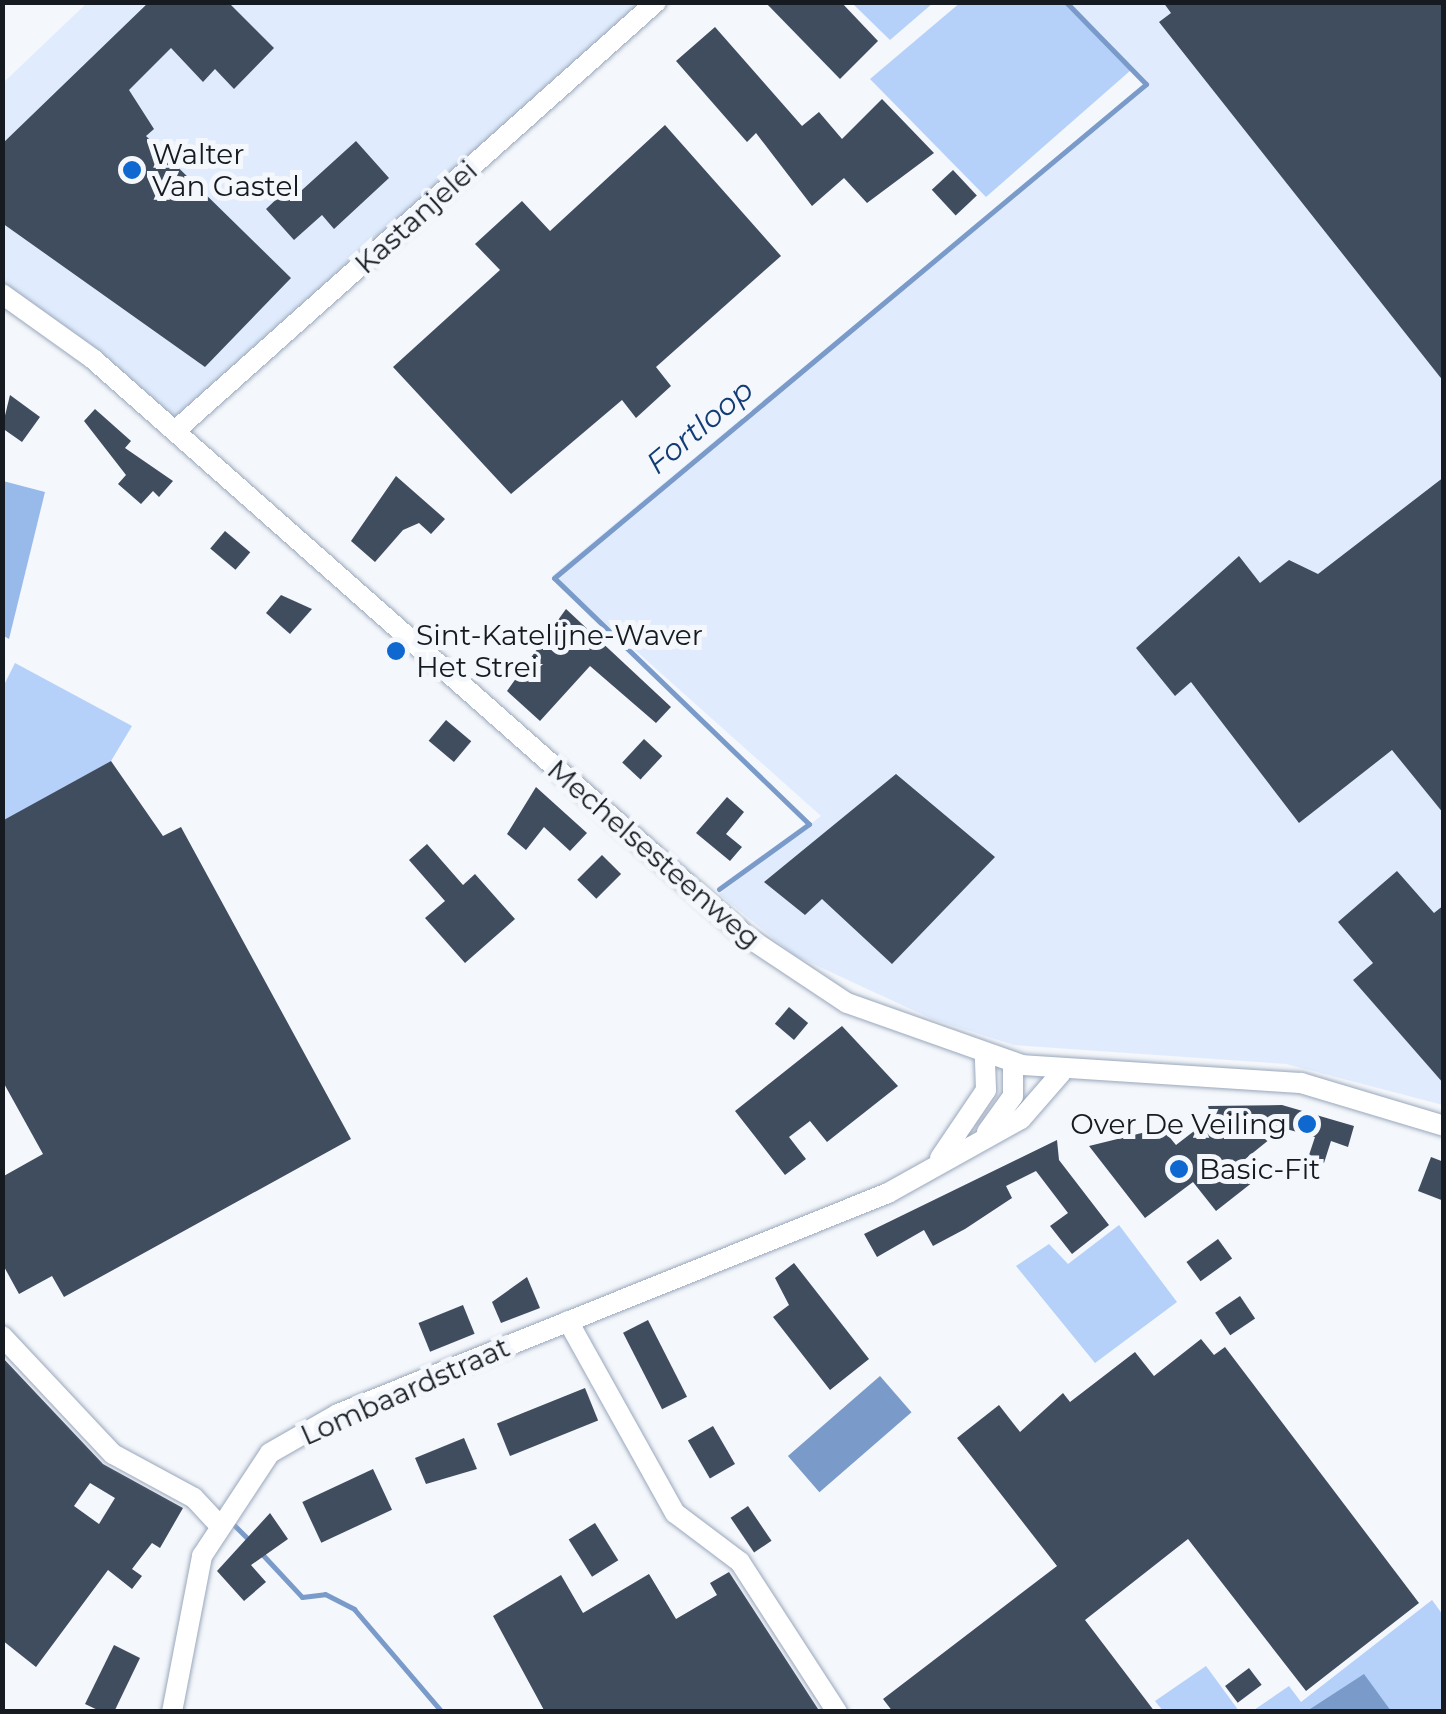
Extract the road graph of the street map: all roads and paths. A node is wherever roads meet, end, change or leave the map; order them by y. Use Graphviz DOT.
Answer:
graph roads {
  1 [pos="656,2"];
  2 [pos="2,294"];
  3 [pos="175,431"];
  4 [pos="986,1056"];
  5 [pos="1013,1063"];
  6 [pos="1061,1072"];
  7 [pos="1444,1126"];
  8 [pos="978,1141"];
  9 [pos="929,1172"];
  10 [pos="568,1321"];
  11 [pos="2,1336"];
  12 [pos="218,1526"];
  13 [pos="172,1712"];
  14 [pos="838,1712"];
  1 -- 3 [label="street, Kastanjelei"];
  2 -- 3 [label="street, Mechelsesteenweg"];
  3 -- 4 [label="street, Mechelsesteenweg"];
  4 -- 5 [label="street, Mechelsesteenweg"];
  4 -- 9 [label="street"];
  5 -- 6 [label="street, Mechelsesteenweg"];
  5 -- 8 [label="street, Lombaardstraat"];
  6 -- 7 [label="street, Mechelsesteenweg"];
  6 -- 8 [label="street, Lombaardstraat"];
  8 -- 9 [label="street, Lombaardstraat"];
  9 -- 10 [label="street, Lombaardstraat"];
  10 -- 12 [label="street, Lombaardstraat"];
  10 -- 14 [label="street"];
  11 -- 12 [label="street"];
  12 -- 13 [label="street, Lombaardstraat"];
}
